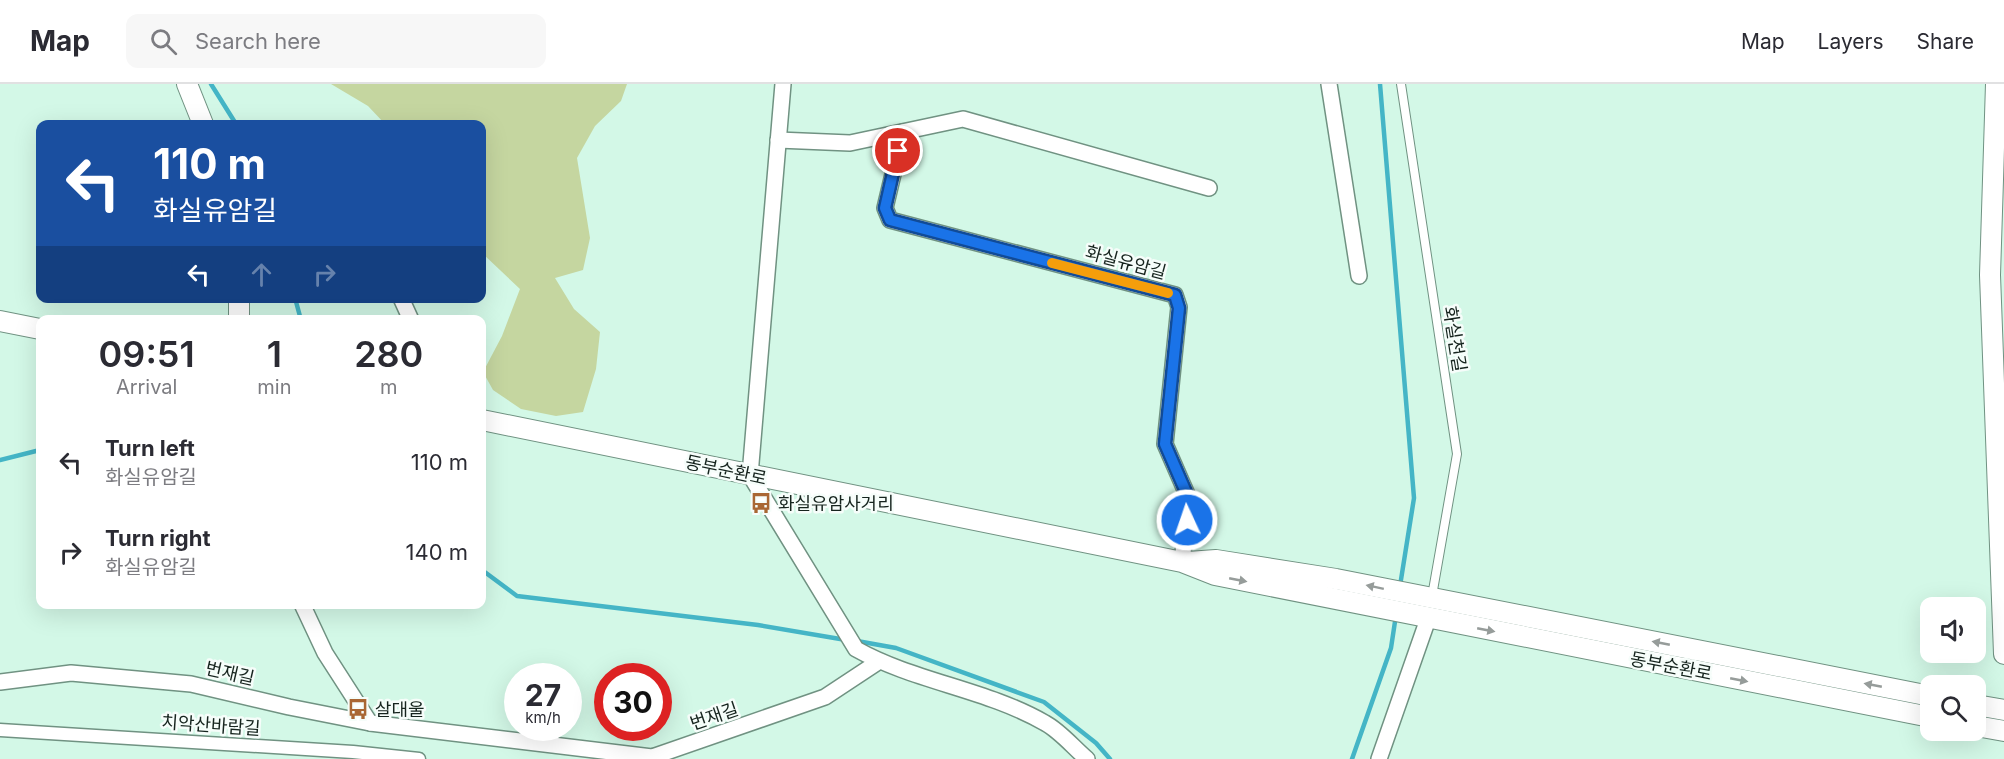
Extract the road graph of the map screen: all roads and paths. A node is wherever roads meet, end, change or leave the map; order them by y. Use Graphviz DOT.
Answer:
graph roads {
  1 [pos="187,84"];
  2 [pos="783,84"];
  3 [pos="1329,84"];
  4 [pos="1401,84"];
  5 [pos="1996,84"];
  6 [pos="201,120"];
  7 [pos="903,132"];
  8 [pos="778,140"];
  9 [pos="1209,188"];
  10 [pos="1359,276"];
  11 [pos="0,321"];
  12 [pos="36,328"];
  13 [pos="486,421"];
  14 [pos="750,475"];
  15 [pos="1182,562"];
  16 [pos="1423,597"];
  17 [pos="304,609"];
  18 [pos="1420,617"];
  19 [pos="2004,654"];
  20 [pos="878,662"];
  21 [pos="0,682"];
  22 [pos="1920,694"];
  23 [pos="1986,707"];
  24 [pos="2004,710"];
  25 [pos="1920,715"];
  26 [pos="370,723"];
  27 [pos="1986,728"];
  28 [pos="0,730"];
  29 [pos="2004,731"];
  30 [pos="419,759"];
  31 [pos="1086,759"];
  32 [pos="1379,759"];
  1 -- 6 [label="street"];
  2 -- 8 [label="street"];
  3 -- 10 [label="street"];
  4 -- 16 [label="lane, 화실천길"];
  5 -- 19 [label="street"];
  7 -- 8 [label="street"];
  7 -- 9 [label="street"];
  7 -- 15 [label="street, 화실유암길"];
  8 -- 14 [label="street"];
  11 -- 12 [label="street"];
  13 -- 14 [label="street, 동부순환로"];
  14 -- 15 [label="street, 동부순환로"];
  14 -- 20 [label="street"];
  16 -- 15 [label="street, 동부순환로, one-way"];
  15 -- 18 [label="street, 동부순환로, one-way"];
  16 -- 18 [label="street"];
  22 -- 16 [label="street, 동부순환로, one-way"];
  17 -- 26 [label="street"];
  18 -- 25 [label="street, 동부순환로, one-way"];
  18 -- 32 [label="street"];
  20 -- 26 [label="street, 번재길"];
  20 -- 31 [label="street"];
  21 -- 26 [label="street, 번재길"];
  23 -- 24 [label="street"];
  27 -- 29 [label="street"];
  28 -- 30 [label="street, 치악산바람길"];
}
